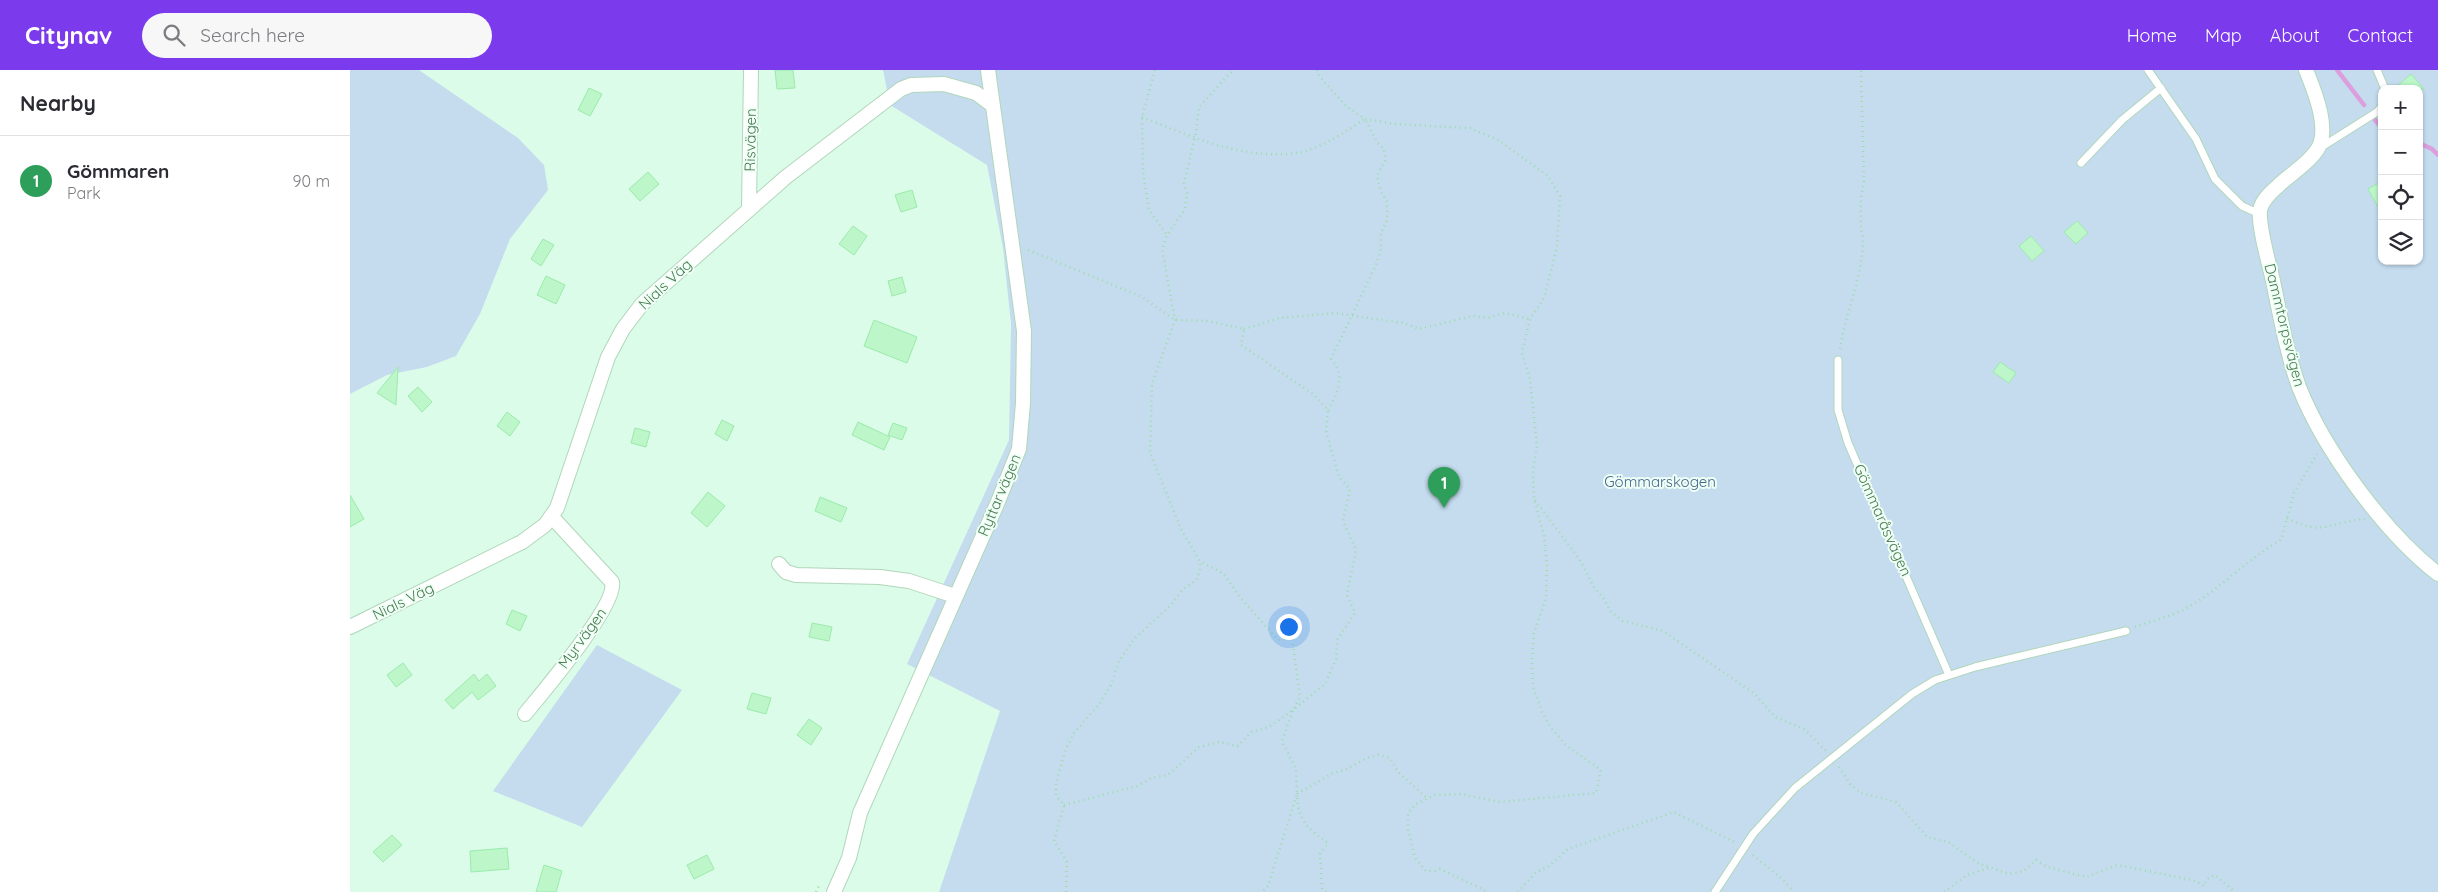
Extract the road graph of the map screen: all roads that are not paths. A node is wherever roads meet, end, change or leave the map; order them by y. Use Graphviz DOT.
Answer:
graph roads {
  1 [pos="751,70"];
  2 [pos="988,70"];
  3 [pos="2148,70"];
  4 [pos="2306,70"];
  5 [pos="2376,70"];
  6 [pos="2383,85"];
  7 [pos="2161,88"];
  8 [pos="992,105"];
  9 [pos="2378,111"];
  10 [pos="2318,150"];
  11 [pos="2082,163"];
  12 [pos="749,209"];
  13 [pos="2260,210"];
  14 [pos="1838,360"];
  15 [pos="552,517"];
  16 [pos="779,564"];
  17 [pos="2438,574"];
  18 [pos="955,596"];
  19 [pos="350,627"];
  20 [pos="2126,631"];
  21 [pos="1949,675"];
  22 [pos="526,714"];
  23 [pos="834,892"];
  24 [pos="1715,892"];
  1 -- 12 [label="street, Risvägen"];
  2 -- 8 [label="street, Ryttarvägen"];
  3 -- 7 [label="lane"];
  4 -- 10 [label="street"];
  5 -- 6 [label="lane"];
  7 -- 11 [label="lane"];
  7 -- 13 [label="lane"];
  8 -- 12 [label="street, Nials Väg"];
  8 -- 18 [label="street, Ryttarvägen"];
  9 -- 10 [label="lane"];
  10 -- 13 [label="street"];
  12 -- 15 [label="street, Nials Väg"];
  13 -- 17 [label="street, Dammtorpsvägen"];
  14 -- 21 [label="lane, Gömmaråsvägen"];
  15 -- 19 [label="street, Nials Väg"];
  15 -- 22 [label="street, Myrvägen"];
  16 -- 18 [label="street"];
  18 -- 23 [label="street, Ryttarvägen"];
  20 -- 21 [label="lane"];
  21 -- 24 [label="lane"];
}
